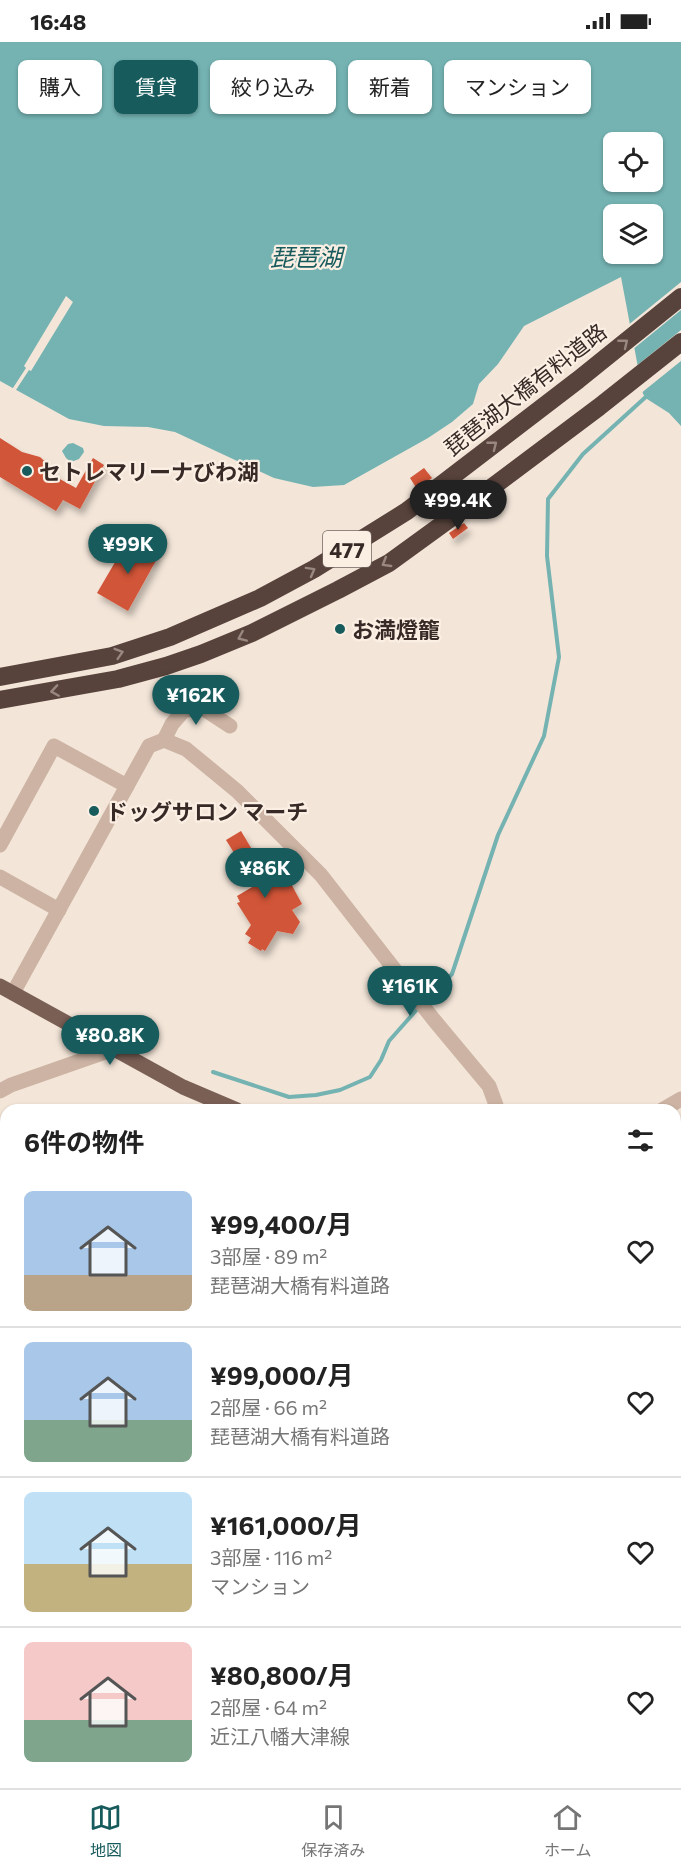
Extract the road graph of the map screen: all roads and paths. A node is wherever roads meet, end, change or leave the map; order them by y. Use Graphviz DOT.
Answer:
graph roads {
  1 [pos="681,297"];
  2 [pos="681,342"];
  3 [pos="0,677"];
  4 [pos="0,700"];
  5 [pos="230,726"];
  6 [pos="164,740"];
  7 [pos="128,786"];
  8 [pos="0,845"];
  9 [pos="0,877"];
  10 [pos="59,910"];
  11 [pos="7,990"];
  12 [pos="114,1048"];
  13 [pos="0,1091"];
  14 [pos="223,1104"];
  15 [pos="496,1104"];
  3 -- 1 [label="highway, 琵琶湖大橋有料道路 / 477, one-way"];
  2 -- 4 [label="highway, 477, one-way"];
  5 -- 6 [label="street"];
  6 -- 7 [label="street"];
  6 -- 15 [label="street"];
  7 -- 8 [label="street"];
  7 -- 10 [label="street"];
  9 -- 10 [label="street"];
  10 -- 11 [label="street"];
  11 -- 12 [label="main road"];
  12 -- 13 [label="street"];
  12 -- 14 [label="main road"];
}
